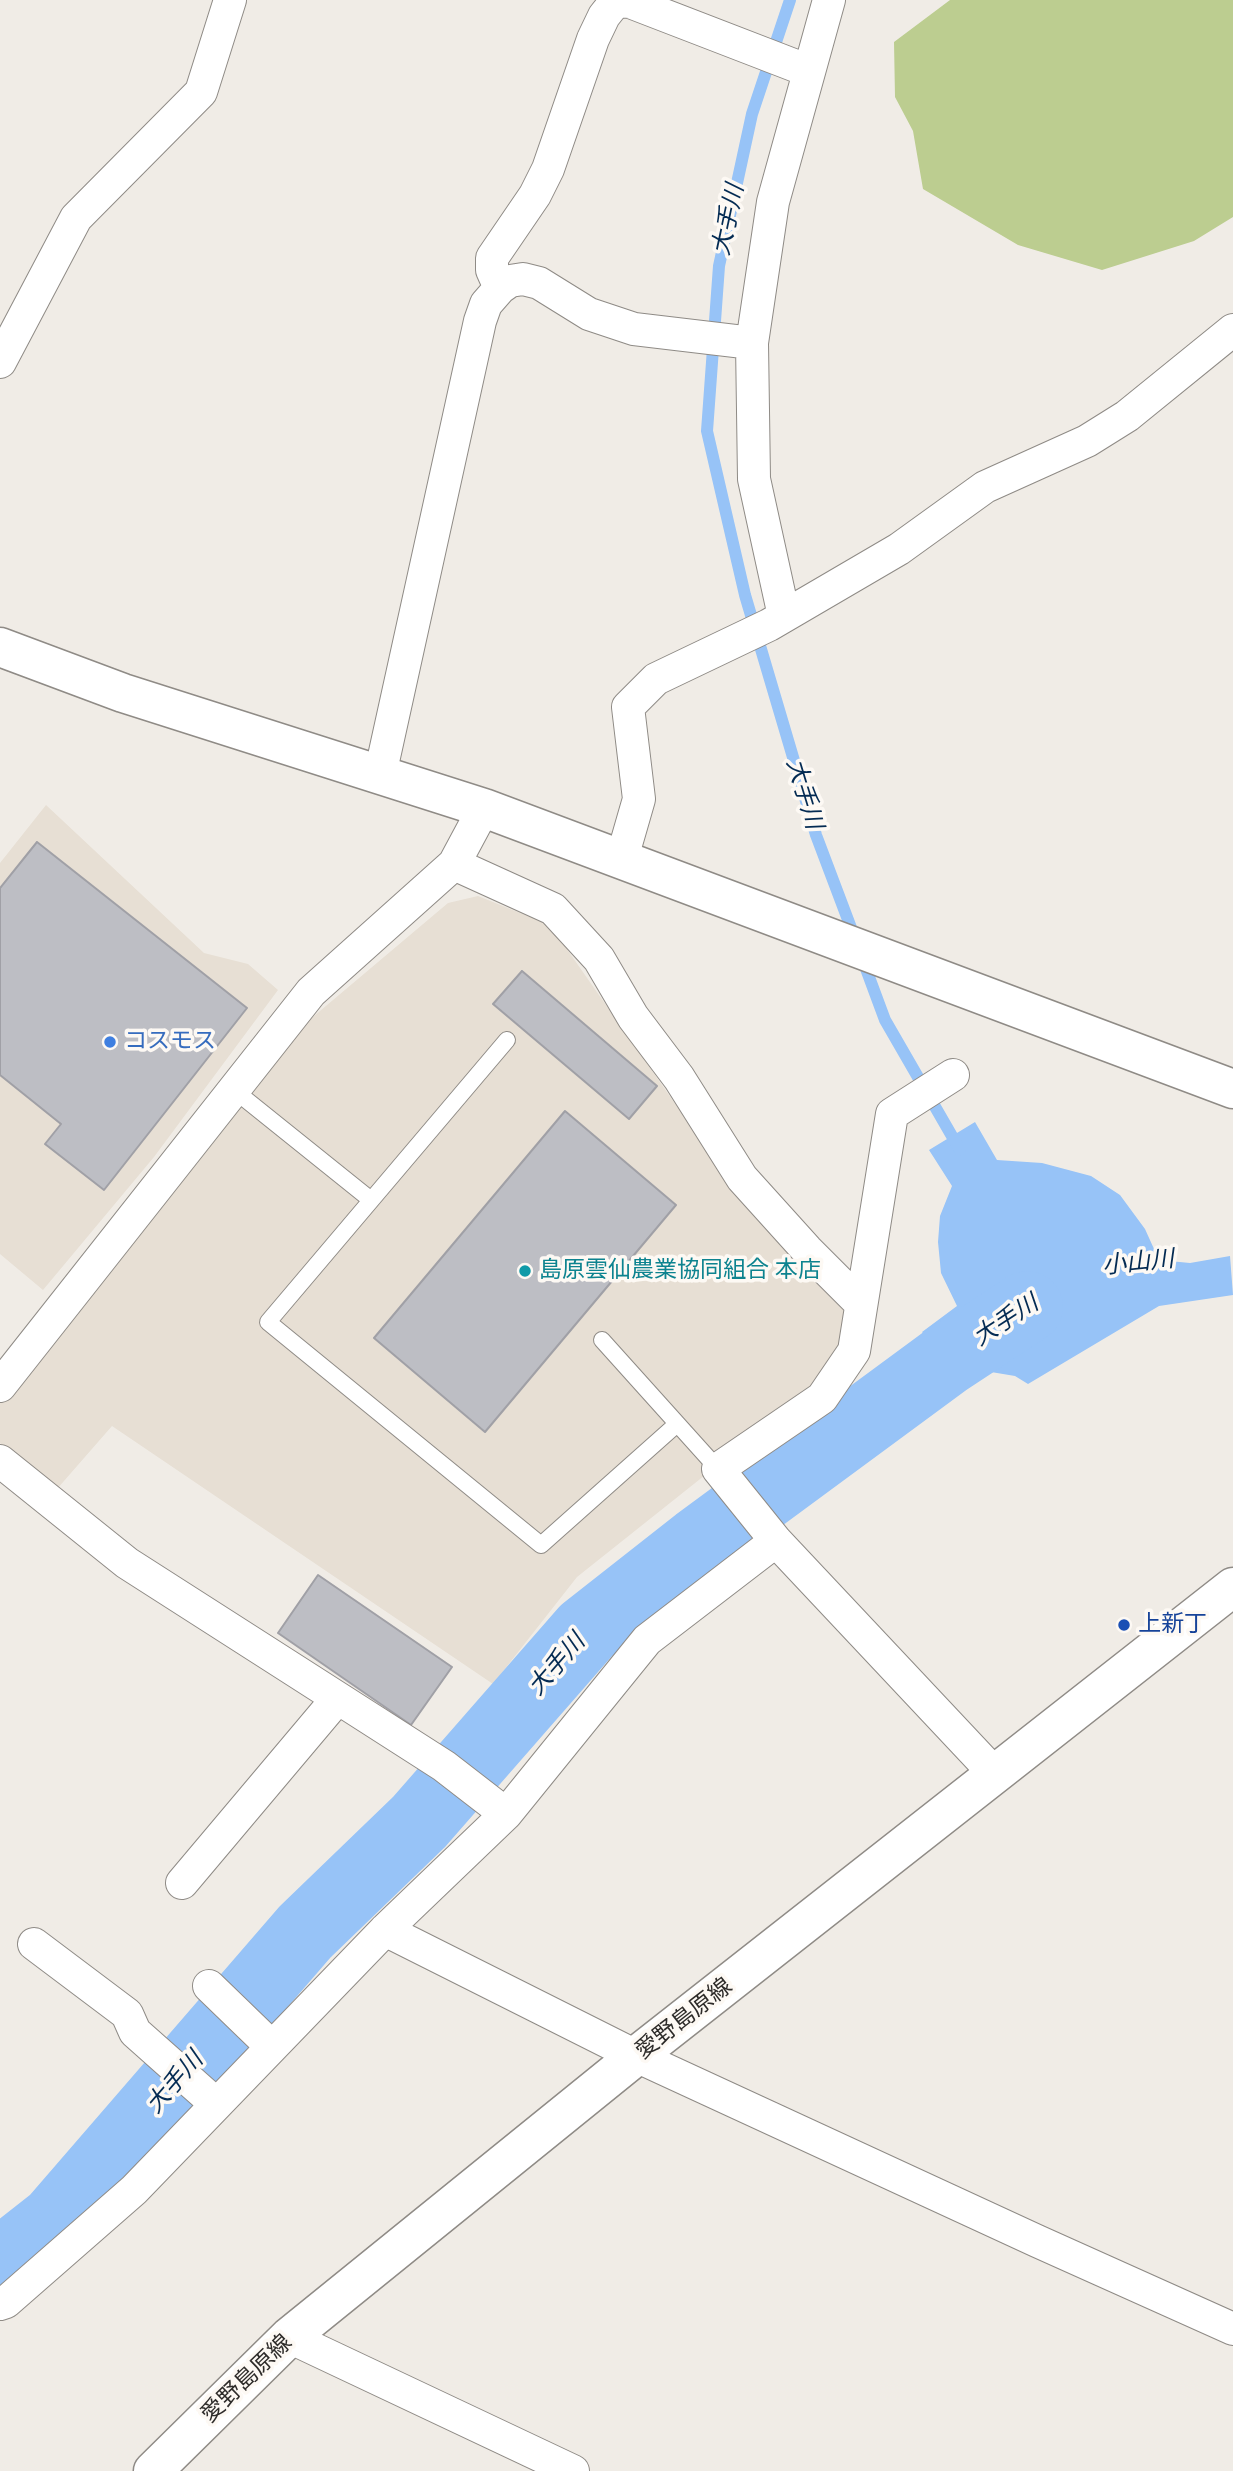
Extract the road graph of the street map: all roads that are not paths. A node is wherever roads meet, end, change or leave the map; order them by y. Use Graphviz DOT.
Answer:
graph roads {
  1 [pos="230,0"];
  2 [pos="829,0"];
  3 [pos="800,68"];
  4 [pos="500,288"];
  5 [pos="1233,330"];
  6 [pos="741,342"];
  7 [pos="0,362"];
  8 [pos="777,620"];
  9 [pos="0,647"];
  10 [pos="380,775"];
  11 [pos="484,808"];
  12 [pos="622,859"];
  13 [pos="454,864"];
  14 [pos="507,1040"];
  15 [pos="953,1074"];
  16 [pos="1233,1089"];
  17 [pos="234,1090"];
  18 [pos="371,1200"];
  19 [pos="860,1303"];
  20 [pos="602,1340"];
  21 [pos="0,1386"];
  22 [pos="677,1424"];
  23 [pos="0,1461"];
  24 [pos="725,1478"];
  25 [pos="771,1535"];
  26 [pos="1233,1587"];
  27 [pos="337,1699"];
  28 [pos="995,1774"];
  29 [pos="501,1809"];
  30 [pos="182,1883"];
  31 [pos="385,1930"];
  32 [pos="34,1944"];
  33 [pos="213,1991"];
  34 [pos="265,2040"];
  35 [pos="636,2056"];
  36 [pos="208,2097"];
  37 [pos="0,2304"];
  38 [pos="1233,2329"];
  39 [pos="289,2337"];
  40 [pos="153,2471"];
  41 [pos="573,2471"];
  1 -- 7 [label="street"];
  2 -- 3 [label="street"];
  3 -- 4 [label="street"];
  3 -- 6 [label="street"];
  4 -- 6 [label="street"];
  4 -- 10 [label="street"];
  5 -- 8 [label="street"];
  6 -- 8 [label="street"];
  8 -- 12 [label="street"];
  9 -- 10 [label="main road"];
  10 -- 11 [label="main road"];
  11 -- 12 [label="main road"];
  11 -- 13 [label="street"];
  12 -- 16 [label="main road"];
  13 -- 17 [label="street"];
  13 -- 19 [label="street"];
  14 -- 18 [label="lane"];
  15 -- 19 [label="street"];
  17 -- 18 [label="lane"];
  17 -- 21 [label="street"];
  18 -- 22 [label="lane"];
  19 -- 24 [label="street"];
  20 -- 22 [label="lane"];
  22 -- 24 [label="lane"];
  23 -- 27 [label="street"];
  24 -- 25 [label="street"];
  25 -- 28 [label="street"];
  25 -- 29 [label="street"];
  26 -- 28 [label="main road, 愛野島原線"];
  27 -- 29 [label="street"];
  27 -- 30 [label="street"];
  28 -- 35 [label="main road, 愛野島原線"];
  29 -- 31 [label="street"];
  31 -- 34 [label="street"];
  31 -- 35 [label="street"];
  32 -- 36 [label="street"];
  33 -- 34 [label="street"];
  34 -- 36 [label="street"];
  35 -- 38 [label="street"];
  35 -- 39 [label="main road, 愛野島原線"];
  36 -- 37 [label="street"];
  39 -- 40 [label="main road, 愛野島原線"];
  39 -- 41 [label="street"];
}
